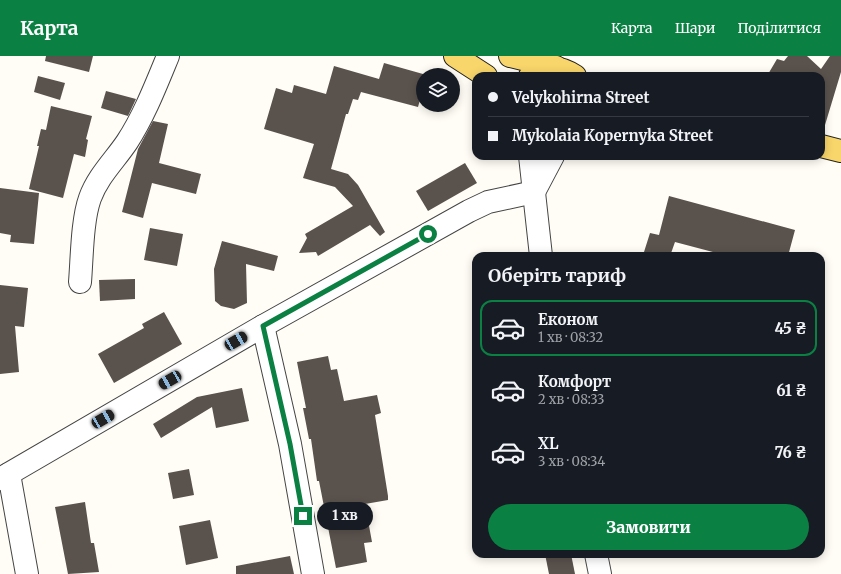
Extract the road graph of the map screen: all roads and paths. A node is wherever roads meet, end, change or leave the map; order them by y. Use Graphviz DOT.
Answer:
graph roads {
  1 [pos="168,56"];
  2 [pos="455,56"];
  3 [pos="510,56"];
  4 [pos="566,71"];
  5 [pos="480,72"];
  6 [pos="538,72"];
  7 [pos="825,147"];
  8 [pos="841,151"];
  9 [pos="530,160"];
  10 [pos="551,160"];
  11 [pos="534,192"];
  12 [pos="540,252"];
  13 [pos="80,282"];
  14 [pos="263,326"];
  15 [pos="5,476"];
  16 [pos="597,558"];
  17 [pos="27,574"];
  18 [pos="313,574"];
  19 [pos="600,574"];
  1 -- 13 [label="street"];
  2 -- 5 [label="main road"];
  3 -- 4 [label="main road"];
  4 -- 6 [label="main road"];
  7 -- 8 [label="main road"];
  9 -- 11 [label="street"];
  10 -- 11 [label="street"];
  11 -- 12 [label="street"];
  11 -- 14 [label="street"];
  14 -- 15 [label="street"];
  14 -- 18 [label="street"];
  15 -- 17 [label="street"];
  16 -- 19 [label="street"];
}
